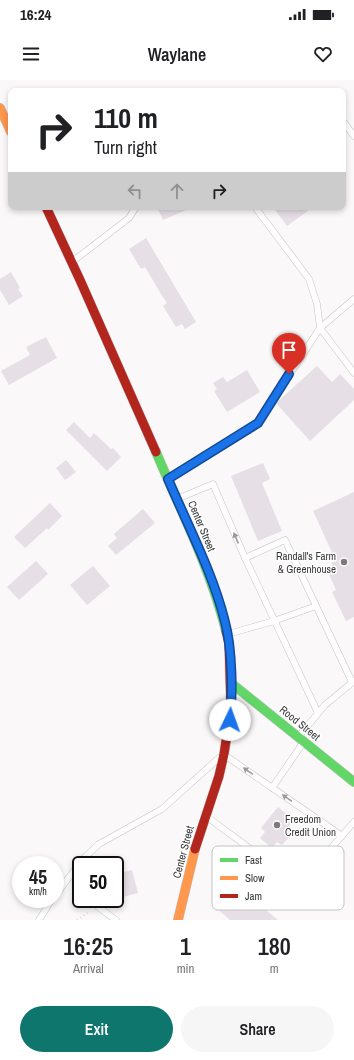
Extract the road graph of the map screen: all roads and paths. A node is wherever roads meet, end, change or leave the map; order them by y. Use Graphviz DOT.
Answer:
graph roads {
  1 [pos="0,108"];
  2 [pos="8,125"];
  3 [pos="346,125"];
  4 [pos="354,136"];
  5 [pos="47,210"];
  6 [pos="134,210"];
  7 [pos="257,210"];
  8 [pos="72,262"];
  9 [pos="354,299"];
  10 [pos="320,328"];
  11 [pos="354,373"];
  12 [pos="168,479"];
  13 [pos="177,499"];
  14 [pos="245,558"];
  15 [pos="316,606"];
  16 [pos="274,621"];
  17 [pos="228,635"];
  18 [pos="353,681"];
  19 [pos="231,683"];
  20 [pos="318,713"];
  21 [pos="301,739"];
  22 [pos="224,754"];
  23 [pos="354,782"];
  24 [pos="272,788"];
  25 [pos="206,816"];
  26 [pos="354,822"];
  27 [pos="342,836"];
  28 [pos="247,846"];
  29 [pos="333,846"];
  30 [pos="89,856"];
  31 [pos="72,876"];
  32 [pos="64,885"];
  33 [pos="46,908"];
  34 [pos="96,908"];
  35 [pos="99,908"];
  36 [pos="39,920"];
  37 [pos="76,920"];
  38 [pos="116,920"];
  39 [pos="178,920"];
  1 -- 2 [label="main road"];
  3 -- 4 [label="lane"];
  5 -- 8 [label="main road, Center Street"];
  6 -- 8 [label="lane"];
  7 -- 10 [label="lane"];
  8 -- 12 [label="main road, Center Street"];
  9 -- 10 [label="lane"];
  10 -- 11 [label="lane"];
  10 -- 12 [label="lane"];
  12 -- 13 [label="main road, Center Street"];
  14 -- 13 [label="lane, one-way"];
  13 -- 17 [label="main road, Center Street"];
  14 -- 15 [label="lane"];
  14 -- 16 [label="lane"];
  15 -- 16 [label="lane"];
  15 -- 18 [label="lane"];
  16 -- 17 [label="lane"];
  16 -- 20 [label="lane"];
  17 -- 19 [label="main road, Center Street"];
  18 -- 20 [label="lane"];
  19 -- 21 [label="main road, Rood Street"];
  19 -- 22 [label="main road, Center Street"];
  20 -- 21 [label="lane"];
  21 -- 23 [label="main road, Rood Street"];
  21 -- 24 [label="lane"];
  24 -- 22 [label="lane, one-way"];
  22 -- 25 [label="main road, Center Street"];
  22 -- 30 [label="lane"];
  27 -- 24 [label="lane, one-way"];
  25 -- 28 [label="lane"];
  25 -- 39 [label="main road, Center Street"];
  26 -- 27 [label="lane"];
  27 -- 29 [label="lane"];
  31 -- 32 [label="lane"];
  33 -- 36 [label="lane"];
  34 -- 37 [label="path"];
  35 -- 38 [label="lane"];
}
